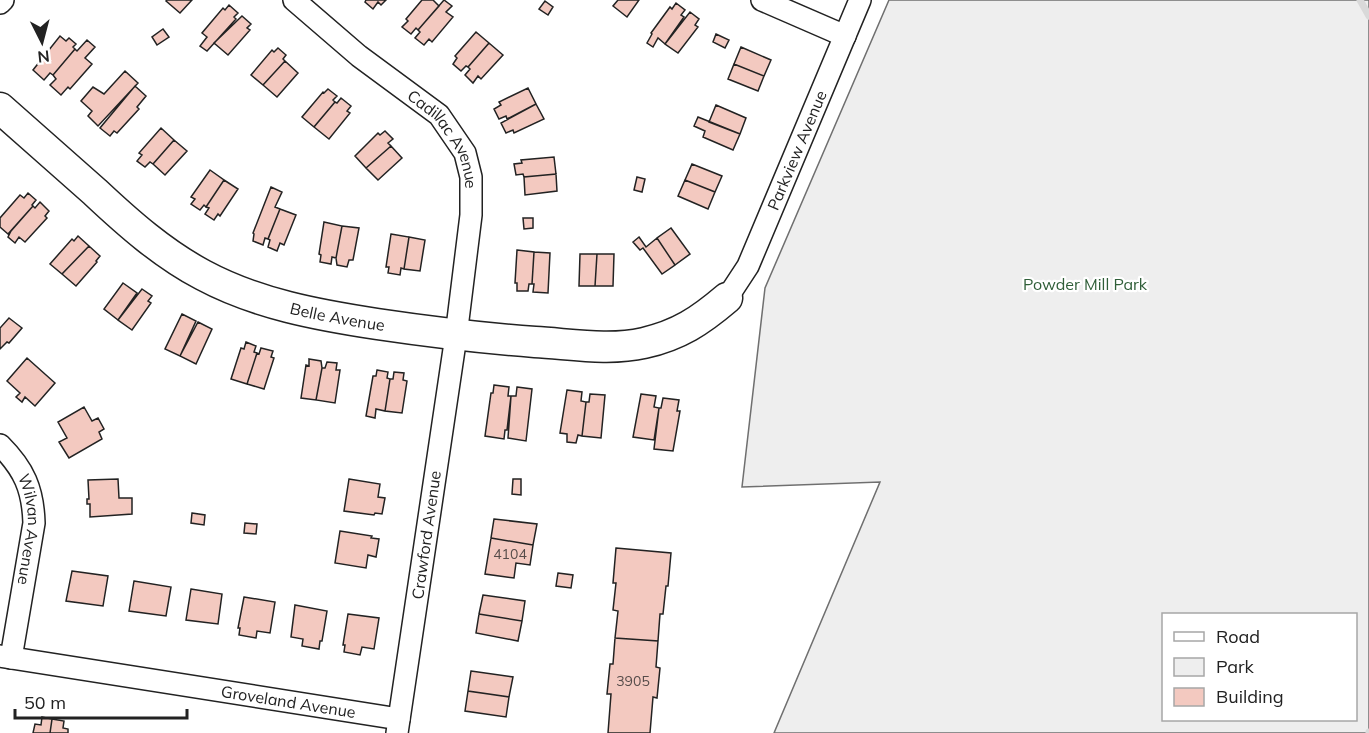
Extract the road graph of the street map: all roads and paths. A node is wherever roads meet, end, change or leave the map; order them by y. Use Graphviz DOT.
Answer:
graph roads {
  1 [pos="3,0"];
  2 [pos="294,0"];
  3 [pos="762,0"];
  4 [pos="860,0"];
  5 [pos="0,3"];
  6 [pos="845,36"];
  7 [pos="0,108"];
  8 [pos="727,298"];
  9 [pos="456,336"];
  10 [pos="0,445"];
  11 [pos="5,657"];
  12 [pos="398,726"];
  1 -- 5 [label="street"];
  2 -- 9 [label="street, Cadillac Avenue"];
  3 -- 6 [label="street"];
  4 -- 6 [label="street, Parkview Avenue"];
  6 -- 8 [label="street, Parkview Avenue"];
  7 -- 9 [label="street, Belle Avenue"];
  8 -- 9 [label="street, Belle Avenue"];
  9 -- 12 [label="street, Crawford Avenue"];
  10 -- 11 [label="street, Wilvan Avenue"];
  11 -- 12 [label="street, Groveland Avenue"];
}
